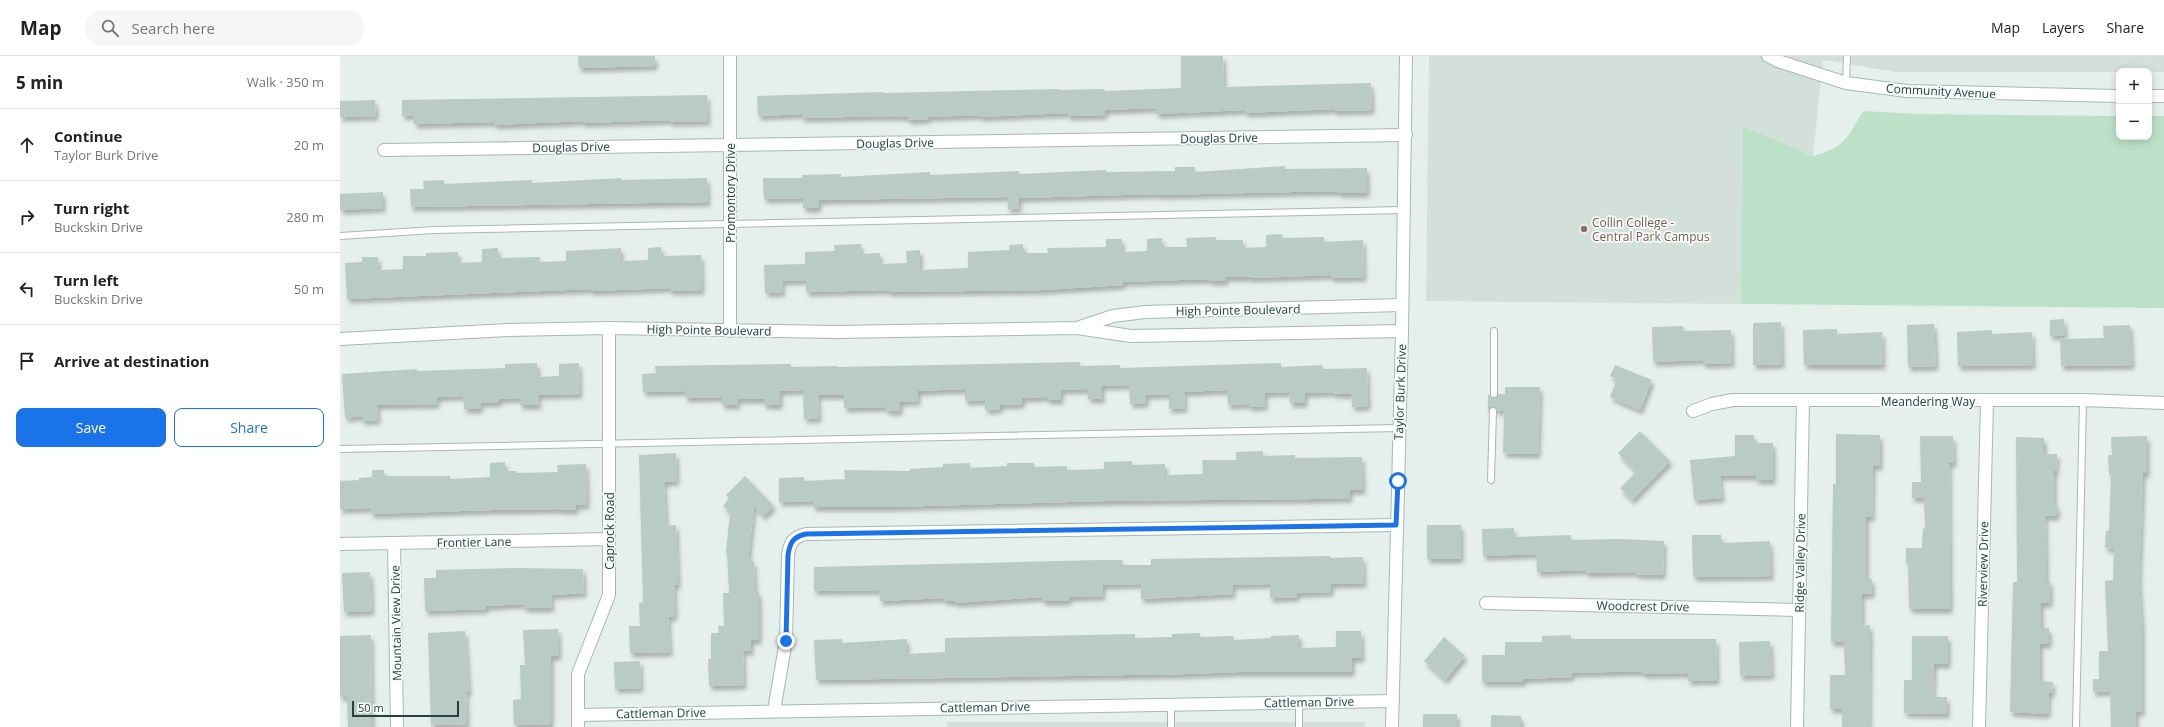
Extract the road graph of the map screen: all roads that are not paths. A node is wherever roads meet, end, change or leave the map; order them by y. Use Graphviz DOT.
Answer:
graph roads {
  1 [pos="730,56"];
  2 [pos="1406,56"];
  3 [pos="1768,56"];
  4 [pos="1847,56"];
  5 [pos="1846,83"];
  6 [pos="2116,96"];
  7 [pos="2152,96"];
  8 [pos="2164,96"];
  9 [pos="1406,135"];
  10 [pos="730,145"];
  11 [pos="384,150"];
  12 [pos="1404,210"];
  13 [pos="731,223"];
  14 [pos="340,236"];
  15 [pos="1401,306"];
  16 [pos="609,328"];
  17 [pos="1077,328"];
  18 [pos="730,331"];
  19 [pos="1402,331"];
  20 [pos="1494,331"];
  21 [pos="340,340"];
  22 [pos="1494,394"];
  23 [pos="1803,400"];
  24 [pos="2083,400"];
  25 [pos="1987,401"];
  26 [pos="2164,402"];
  27 [pos="1493,411"];
  28 [pos="1693,411"];
  29 [pos="1399,428"];
  30 [pos="609,444"];
  31 [pos="340,449"];
  32 [pos="1491,480"];
  33 [pos="1396,525"];
  34 [pos="609,539"];
  35 [pos="394,543"];
  36 [pos="340,544"];
  37 [pos="1486,603"];
  38 [pos="1799,610"];
  39 [pos="1393,701"];
  40 [pos="1299,702"];
  41 [pos="1171,705"];
  42 [pos="774,710"];
  43 [pos="578,721"];
  44 [pos="398,727"];
  45 [pos="1171,727"];
  46 [pos="1298,727"];
  47 [pos="1392,727"];
  48 [pos="1797,727"];
  49 [pos="1979,727"];
  50 [pos="2076,727"];
  1 -- 10 [label="street, Promontory Drive"];
  2 -- 9 [label="street, Taylor Burk Drive"];
  3 -- 5 [label="street, Community Avenue"];
  4 -- 5 [label="lane"];
  5 -- 6 [label="street, Community Avenue"];
  7 -- 8 [label="street"];
  9 -- 10 [label="street, Douglas Drive"];
  9 -- 12 [label="street, Taylor Burk Drive"];
  10 -- 11 [label="street, Douglas Drive"];
  10 -- 13 [label="street, Promontory Drive"];
  12 -- 13 [label="lane"];
  12 -- 15 [label="street, Taylor Burk Drive"];
  13 -- 14 [label="lane"];
  13 -- 18 [label="street, Promontory Drive"];
  15 -- 17 [label="street, High Pointe Boulevard"];
  15 -- 19 [label="street, Taylor Burk Drive"];
  16 -- 18 [label="street, High Pointe Boulevard"];
  16 -- 21 [label="street, High Pointe Boulevard"];
  16 -- 30 [label="street, Caprock Road"];
  17 -- 18 [label="street, High Pointe Boulevard"];
  17 -- 19 [label="street, High Pointe Boulevard"];
  19 -- 29 [label="street, Taylor Burk Drive"];
  20 -- 22 [label="lane"];
  23 -- 25 [label="street, Meandering Way"];
  23 -- 28 [label="street, Meandering Way"];
  23 -- 38 [label="street, Ridge Valley Drive"];
  24 -- 25 [label="street, Meandering Way"];
  24 -- 26 [label="street, Meandering Way"];
  24 -- 50 [label="lane"];
  25 -- 49 [label="street, Riverview Drive"];
  27 -- 32 [label="lane"];
  29 -- 30 [label="lane"];
  29 -- 33 [label="street, Taylor Burk Drive"];
  30 -- 31 [label="lane"];
  30 -- 34 [label="street, Caprock Road"];
  33 -- 39 [label="street, Taylor Burk Drive"];
  33 -- 42 [label="street"];
  34 -- 35 [label="street, Frontier Lane"];
  34 -- 43 [label="street, Caprock Road"];
  35 -- 36 [label="street, Frontier Lane"];
  35 -- 44 [label="street, Mountain View Drive"];
  37 -- 38 [label="street, Woodcrest Drive"];
  38 -- 48 [label="street, Ridge Valley Drive"];
  39 -- 40 [label="street, Cattleman Drive"];
  39 -- 47 [label="street, Taylor Burk Drive"];
  40 -- 41 [label="street, Cattleman Drive"];
  40 -- 46 [label="lane"];
  41 -- 42 [label="street, Cattleman Drive"];
  41 -- 45 [label="lane"];
  42 -- 43 [label="street, Cattleman Drive"];
}
